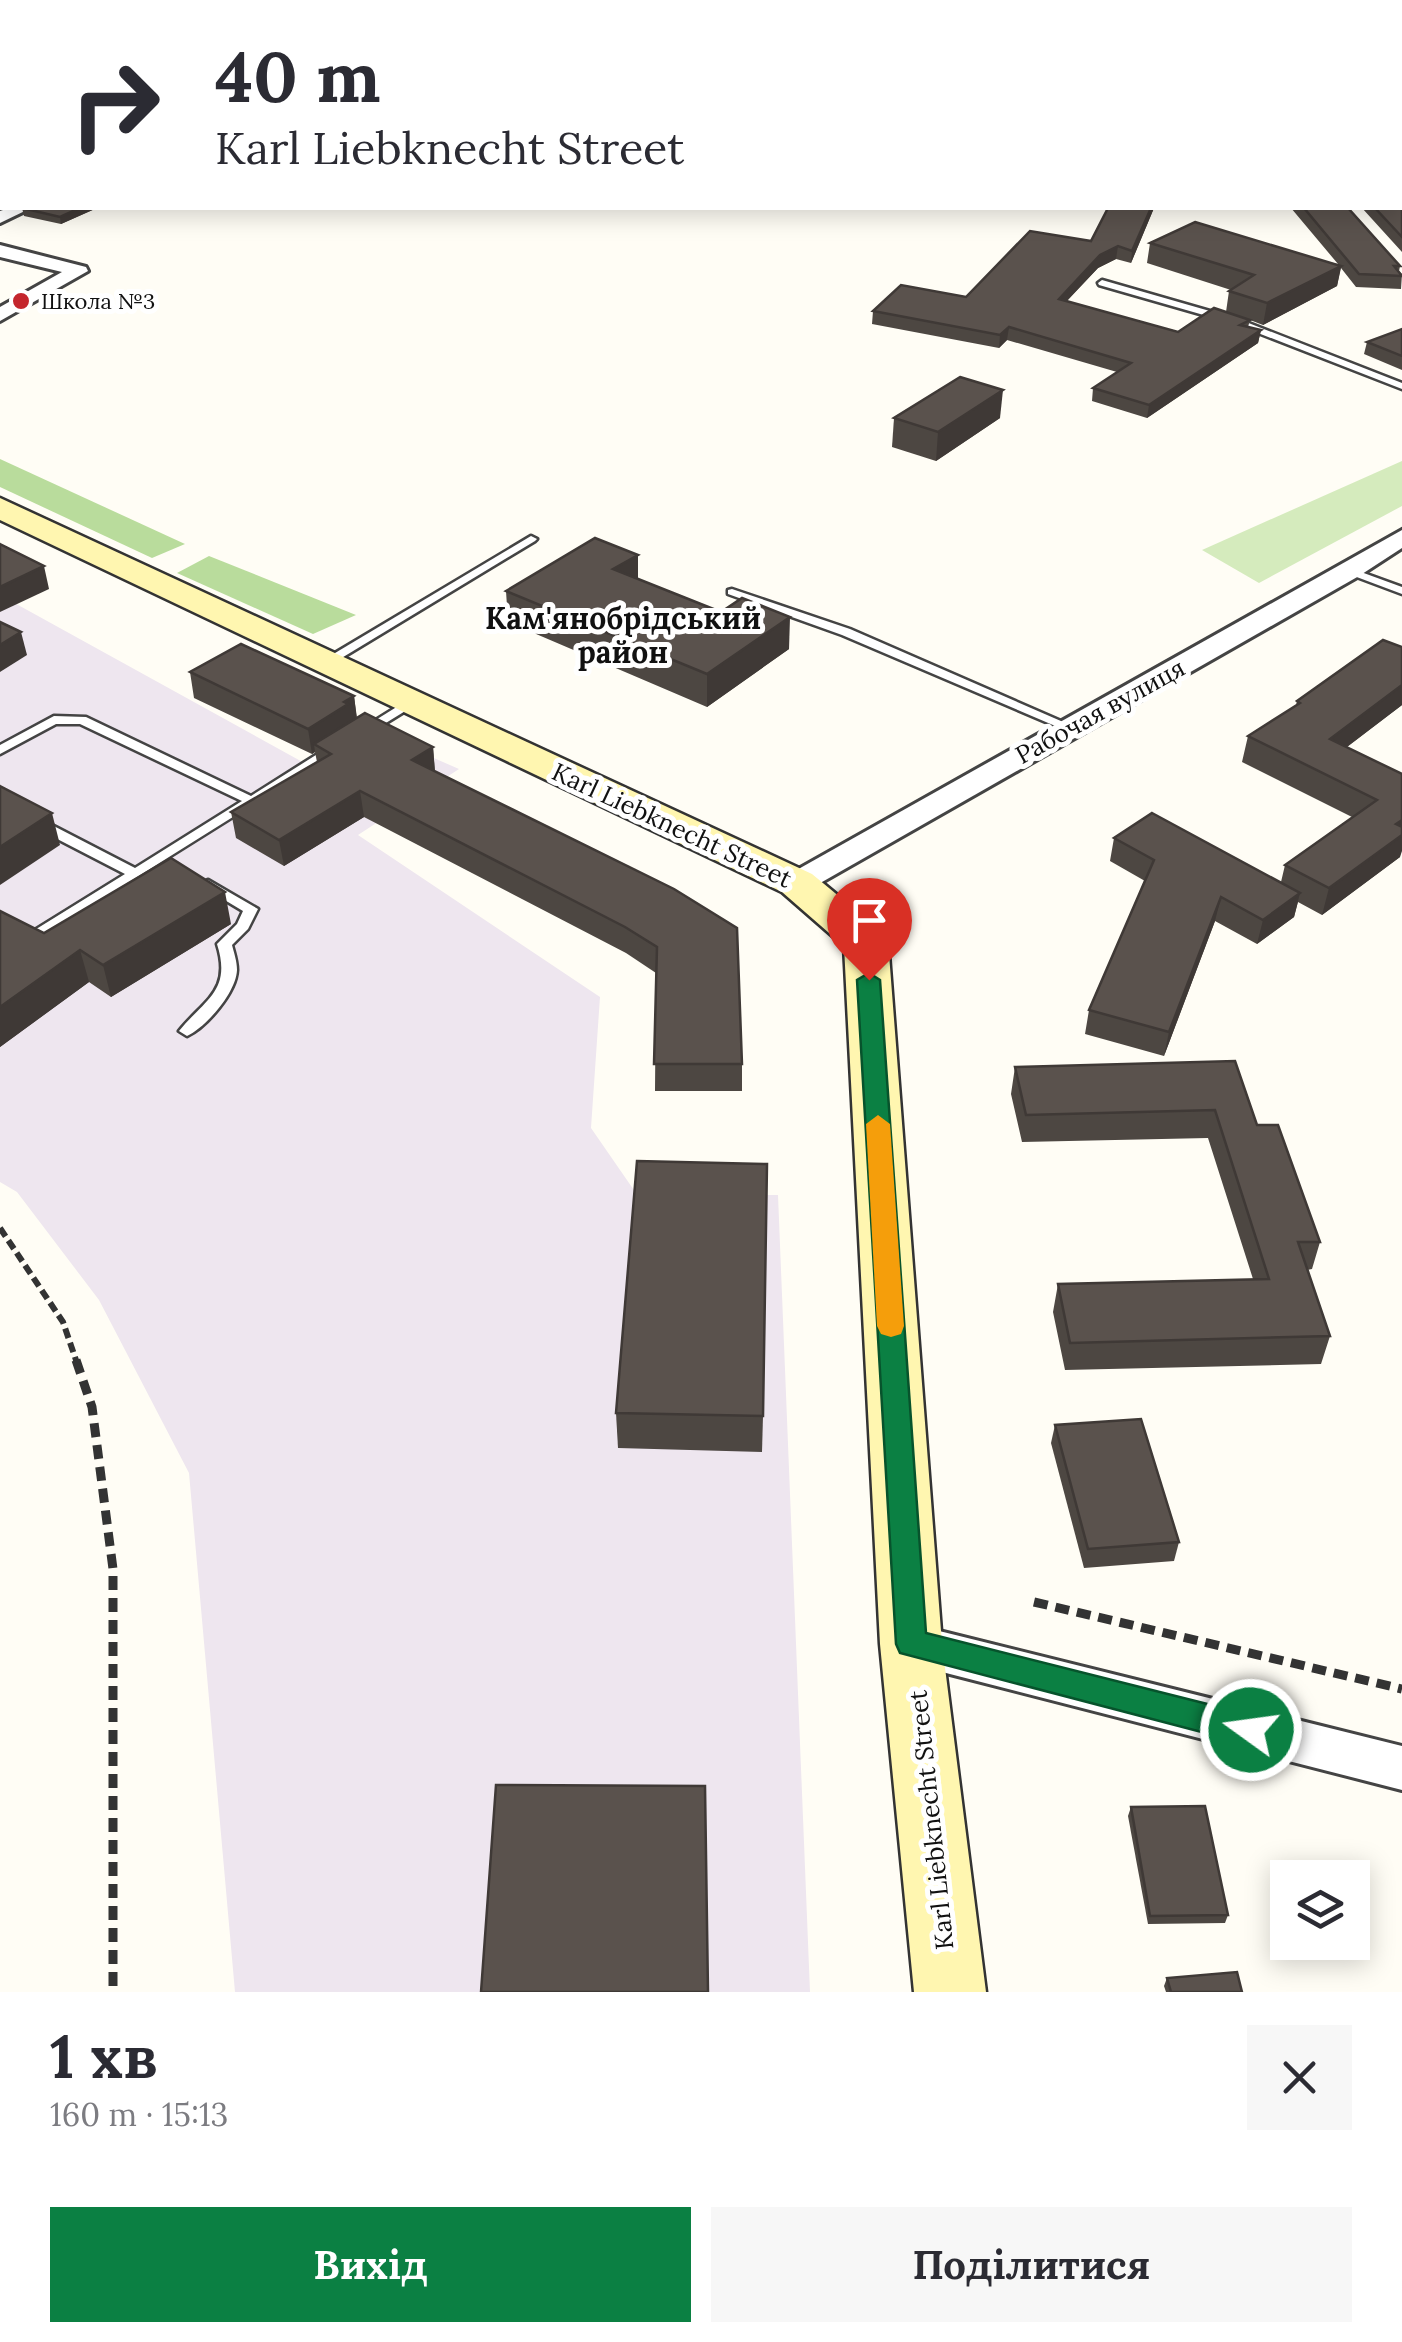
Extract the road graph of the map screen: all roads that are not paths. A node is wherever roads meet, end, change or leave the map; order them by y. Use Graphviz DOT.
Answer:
graph roads {
  1 [pos="0,251"];
  2 [pos="1102,283"];
  3 [pos="0,315"];
  4 [pos="1402,386"];
  5 [pos="0,508"];
  6 [pos="1402,537"];
  7 [pos="530,539"];
  8 [pos="1350,571"];
  9 [pos="1402,591"];
  10 [pos="732,592"];
  11 [pos="326,662"];
  12 [pos="412,702"];
  13 [pos="1071,728"];
  14 [pos="0,750"];
  15 [pos="252,801"];
  16 [pos="24,816"];
  17 [pos="162,857"];
  18 [pos="176,866"];
  19 [pos="135,874"];
  20 [pos="192,874"];
  21 [pos="797,883"];
  22 [pos="30,939"];
  23 [pos="187,1031"];
  24 [pos="912,1644"];
  25 [pos="1402,1768"];
  26 [pos="950,1992"];
  1 -- 3 [label="street"];
  2 -- 4 [label="lane"];
  5 -- 11 [label="street, Karl Liebknecht Street"];
  6 -- 8 [label="street, Рабочая вулиця"];
  7 -- 11 [label="lane"];
  8 -- 9 [label="lane"];
  8 -- 13 [label="street, Рабочая вулиця"];
  10 -- 13 [label="lane"];
  11 -- 12 [label="street, Karl Liebknecht Street"];
  12 -- 15 [label="lane"];
  12 -- 21 [label="street, Karl Liebknecht Street"];
  13 -- 21 [label="street, Рабочая вулиця"];
  14 -- 15 [label="lane"];
  15 -- 17 [label="lane"];
  16 -- 19 [label="lane"];
  17 -- 18 [label="lane"];
  17 -- 19 [label="lane"];
  19 -- 22 [label="lane"];
  20 -- 23 [label="lane"];
  21 -- 24 [label="street, Karl Liebknecht Street"];
  24 -- 25 [label="street"];
  24 -- 26 [label="street, Karl Liebknecht Street"];
}
